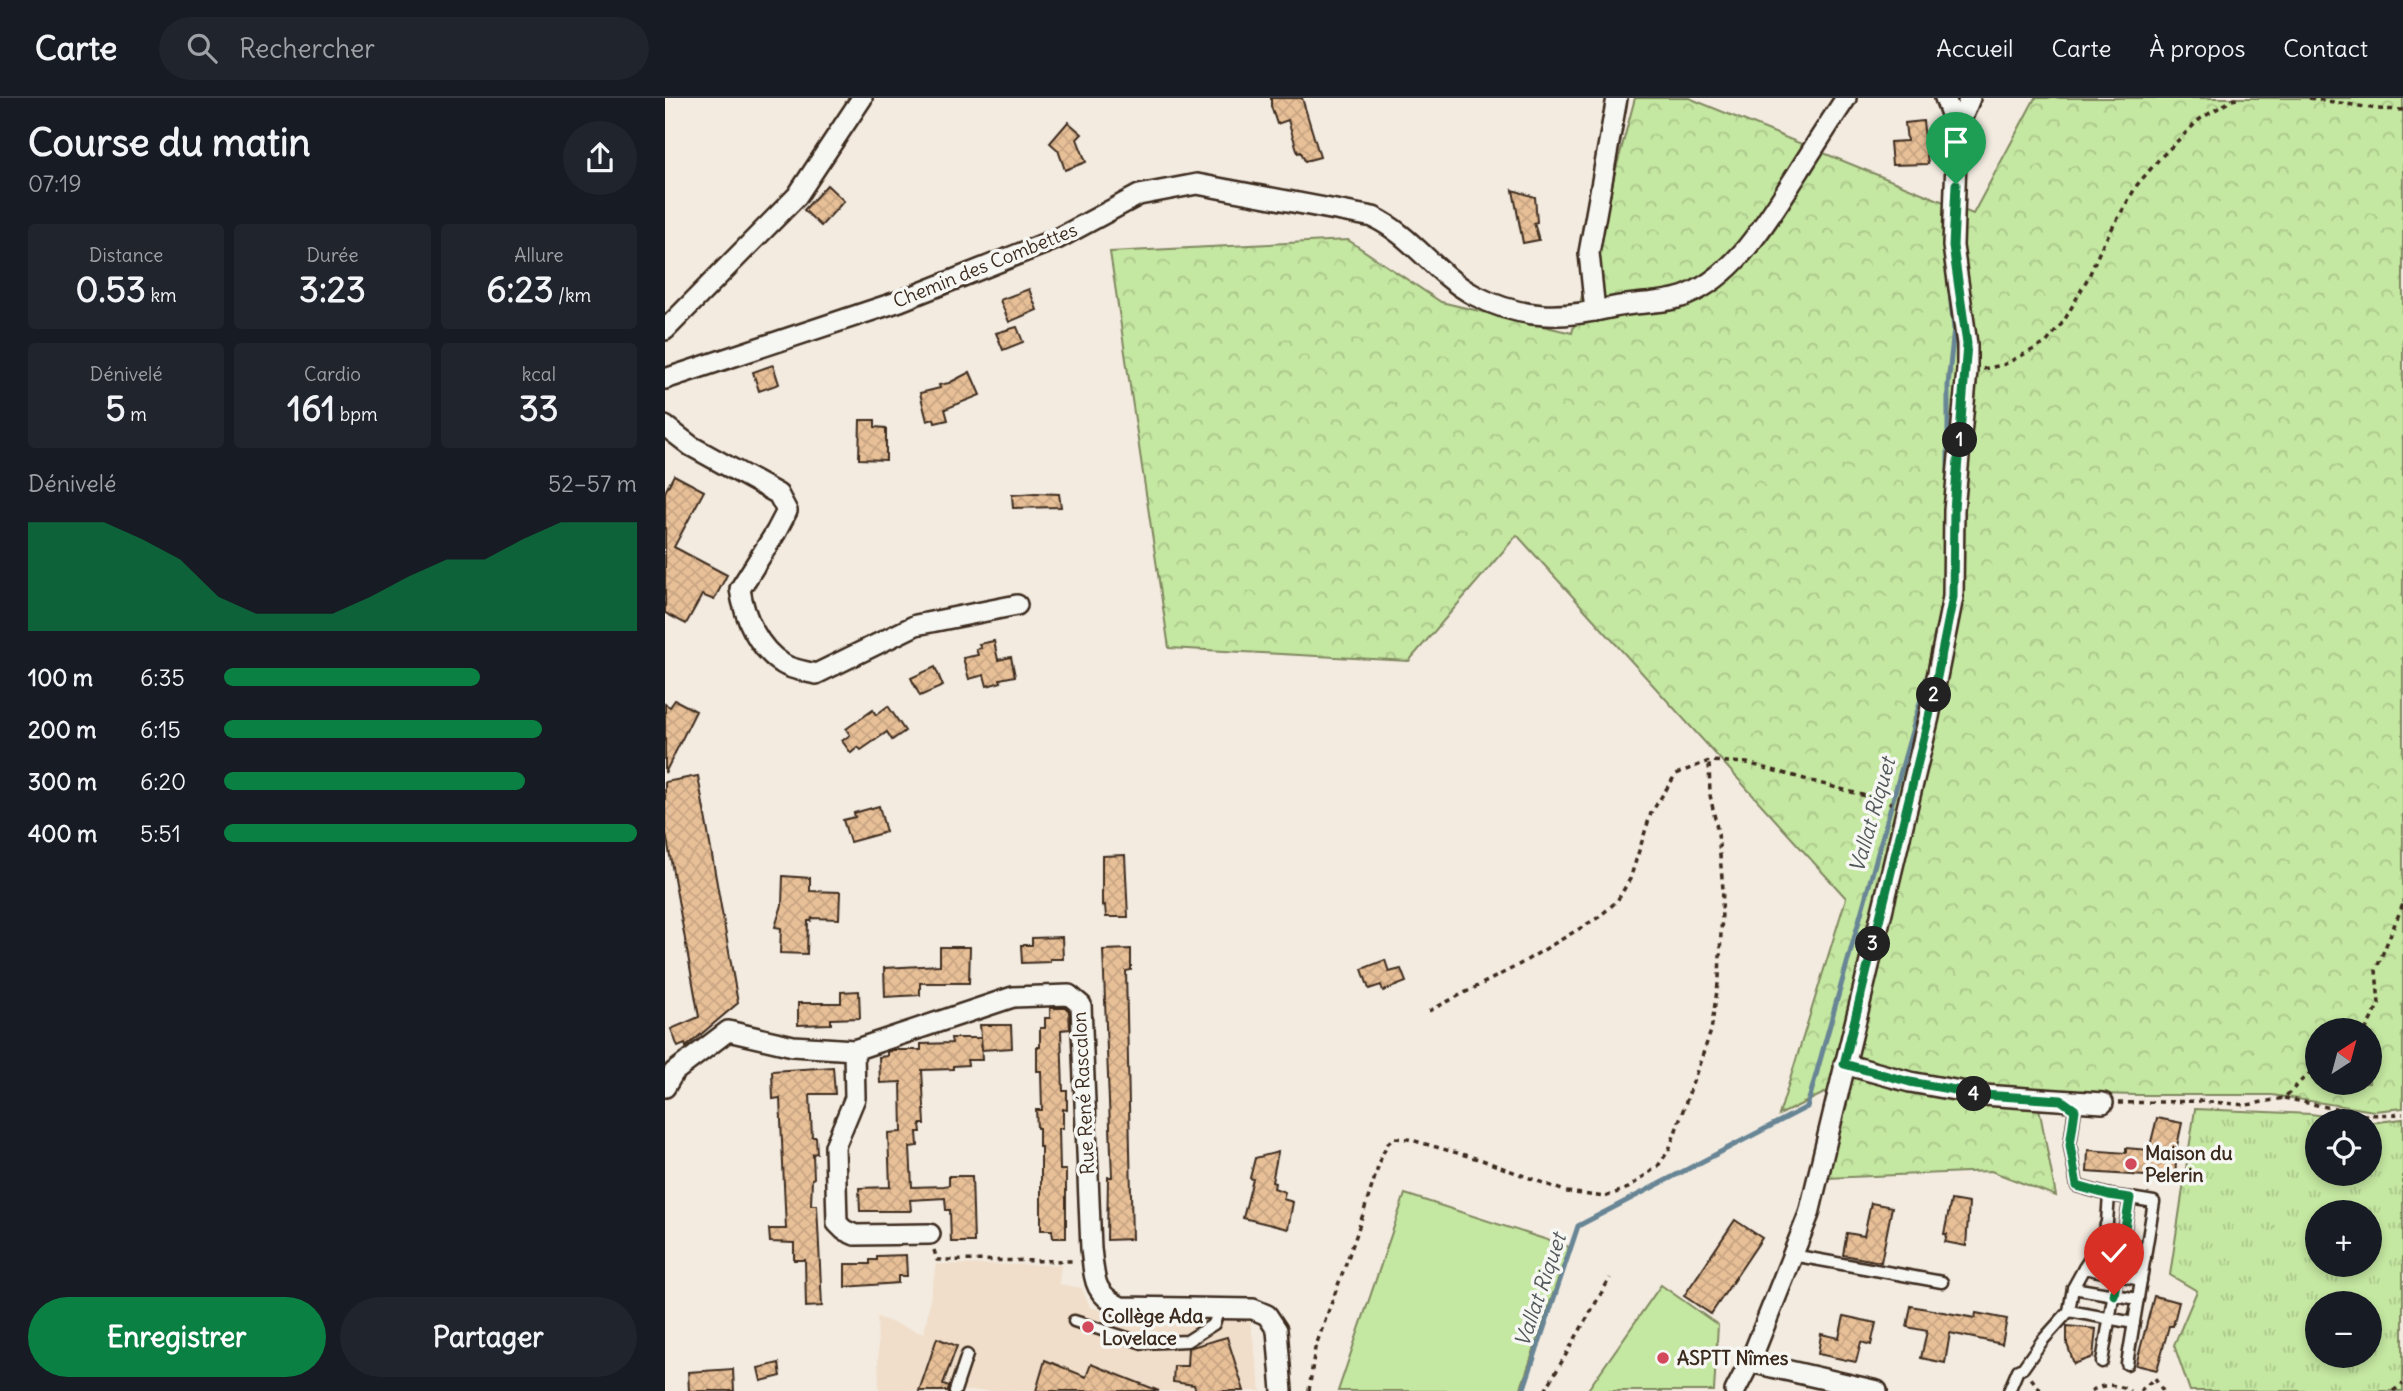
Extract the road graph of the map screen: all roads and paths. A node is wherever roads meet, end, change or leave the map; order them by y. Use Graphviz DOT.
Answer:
graph roads {
  1 [pos="862,98"];
  2 [pos="1617,98"];
  3 [pos="1846,98"];
  4 [pos="1945,98"];
  5 [pos="1970,98"];
  6 [pos="2241,98"];
  7 [pos="2309,98"];
  8 [pos="2403,110"];
  9 [pos="1957,130"];
  10 [pos="1595,311"];
  11 [pos="665,330"];
  12 [pos="1966,371"];
  13 [pos="665,379"];
  14 [pos="665,426"];
  15 [pos="1017,605"];
  16 [pos="1709,761"];
  17 [pos="1881,800"];
  18 [pos="2403,904"];
  19 [pos="1429,1011"];
  20 [pos="2372,1018"];
  21 [pos="854,1050"];
  22 [pos="1844,1064"];
  23 [pos="2305,1077"];
  24 [pos="665,1087"];
  25 [pos="2284,1098"];
  26 [pos="2061,1100"];
  27 [pos="2103,1103"];
  28 [pos="2403,1114"];
  29 [pos="2109,1195"];
  30 [pos="2130,1198"];
  31 [pos="930,1234"];
  32 [pos="2098,1246"];
  33 [pos="2121,1251"];
  34 [pos="1792,1255"];
  35 [pos="2145,1257"];
  36 [pos="1093,1261"];
  37 [pos="2084,1268"];
  38 [pos="2117,1274"];
  39 [pos="1610,1278"];
  40 [pos="2141,1280"];
  41 [pos="1942,1282"];
  42 [pos="2073,1288"];
  43 [pos="2114,1295"];
  44 [pos="2138,1299"];
  45 [pos="1219,1308"];
  46 [pos="2069,1311"];
  47 [pos="2110,1318"];
  48 [pos="1074,1321"];
  49 [pos="2134,1323"];
  50 [pos="967,1355"];
  51 [pos="1750,1362"];
  52 [pos="2102,1362"];
  53 [pos="2127,1364"];
  54 [pos="2403,1384"];
  55 [pos="955,1391"];
  56 [pos="1282,1391"];
  57 [pos="1310,1391"];
  58 [pos="1545,1391"];
  59 [pos="1735,1391"];
  60 [pos="1877,1391"];
  61 [pos="2009,1391"];
  62 [pos="2091,1391"];
  63 [pos="2130,1391"];
  64 [pos="2140,1391"];
  65 [pos="2163,1391"];
  66 [pos="2393,1391"];
  1 -- 11 [label="street"];
  2 -- 10 [label="street"];
  3 -- 10 [label="street, Chemin des Combettes"];
  4 -- 9 [label="street"];
  5 -- 9 [label="street"];
  6 -- 12 [label="path"];
  7 -- 8 [label="path"];
  9 -- 12 [label="street"];
  10 -- 13 [label="street, Chemin des Combettes"];
  12 -- 22 [label="street"];
  14 -- 15 [label="street"];
  16 -- 17 [label="path"];
  16 -- 19 [label="path"];
  16 -- 57 [label="path"];
  18 -- 20 [label="path"];
  21 -- 24 [label="street, Rue René Rascalon"];
  21 -- 31 [label="street"];
  21 -- 36 [label="street, Rue René Rascalon"];
  22 -- 26 [label="street"];
  22 -- 34 [label="street"];
  23 -- 25 [label="path"];
  25 -- 27 [label="path"];
  25 -- 28 [label="path"];
  26 -- 27 [label="street"];
  26 -- 29 [label="lane"];
  29 -- 30 [label="lane"];
  29 -- 32 [label="lane"];
  30 -- 33 [label="lane"];
  30 -- 35 [label="lane"];
  31 -- 36 [label="path"];
  32 -- 33 [label="lane"];
  32 -- 37 [label="lane"];
  33 -- 35 [label="lane"];
  33 -- 38 [label="lane"];
  34 -- 41 [label="lane"];
  34 -- 51 [label="street"];
  35 -- 40 [label="lane"];
  36 -- 45 [label="street, Rue René Rascalon"];
  37 -- 38 [label="lane"];
  37 -- 42 [label="lane"];
  38 -- 40 [label="lane"];
  38 -- 43 [label="lane"];
  39 -- 58 [label="path"];
  40 -- 44 [label="lane"];
  42 -- 43 [label="lane"];
  42 -- 46 [label="lane"];
  43 -- 44 [label="lane"];
  43 -- 47 [label="lane"];
  44 -- 49 [label="lane"];
  45 -- 48 [label="lane"];
  45 -- 56 [label="street, Rue René Rascalon"];
  46 -- 47 [label="lane"];
  46 -- 61 [label="lane"];
  47 -- 49 [label="lane"];
  47 -- 52 [label="lane"];
  49 -- 53 [label="lane"];
  50 -- 55 [label="lane"];
  51 -- 59 [label="street"];
  51 -- 60 [label="street"];
  54 -- 66 [label="path"];
  62 -- 63 [label="path"];
  64 -- 65 [label="path"];
}
